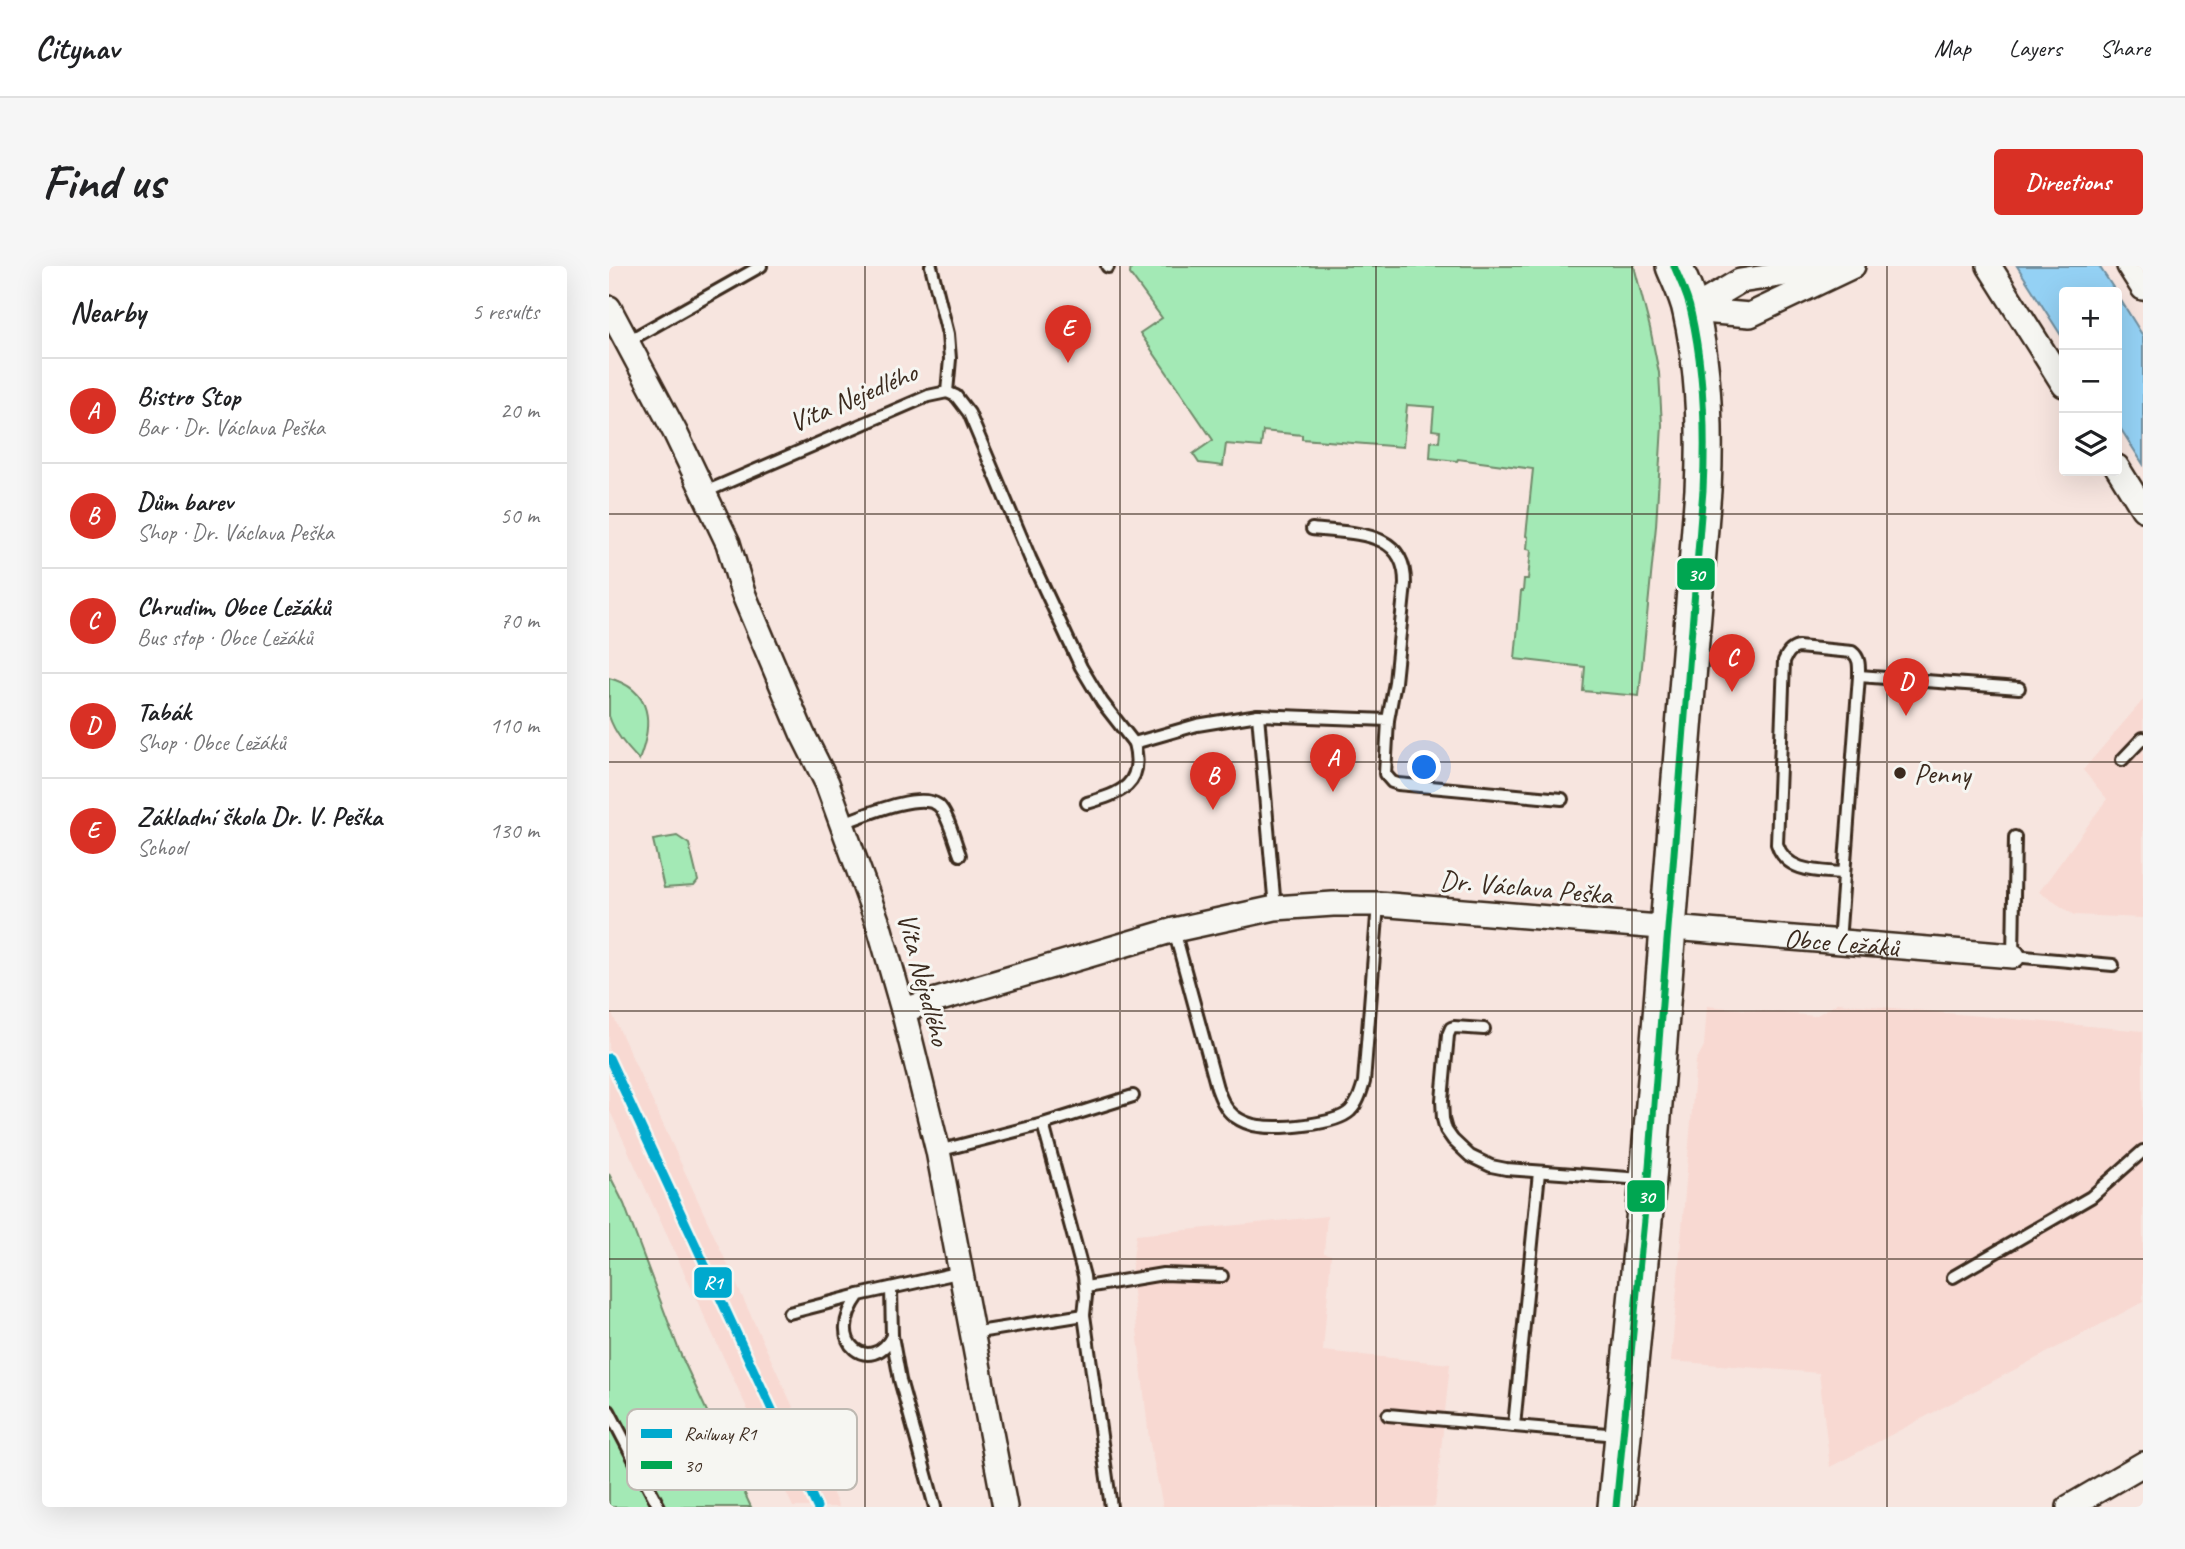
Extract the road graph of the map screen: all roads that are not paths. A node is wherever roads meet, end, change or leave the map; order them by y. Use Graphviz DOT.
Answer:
graph roads {
  1 [pos="761,266"];
  2 [pos="1674,266"];
  3 [pos="1839,266"];
  4 [pos="1853,266"];
  5 [pos="1989,266"];
  6 [pos="2129,266"];
  7 [pos="935,268"];
  8 [pos="2143,288"];
  9 [pos="609,308"];
  10 [pos="1691,310"];
  11 [pos="628,341"];
  12 [pos="2059,376"];
  13 [pos="947,392"];
  14 [pos="2122,475"];
  15 [pos="705,492"];
  16 [pos="2143,509"];
  17 [pos="1312,529"];
  18 [pos="1859,676"];
  19 [pos="2019,688"];
  20 [pos="1258,715"];
  21 [pos="1388,720"];
  22 [pos="2143,738"];
  23 [pos="1134,743"];
  24 [pos="2122,760"];
  25 [pos="1562,799"];
  26 [pos="1087,803"];
  27 [pos="843,823"];
  28 [pos="2015,837"];
  29 [pos="960,855"];
  30 [pos="1844,873"];
  31 [pos="1378,904"];
  32 [pos="1275,908"];
  33 [pos="1668,928"];
  34 [pos="1174,930"];
  35 [pos="1839,942"];
  36 [pos="2013,956"];
  37 [pos="2113,965"];
  38 [pos="904,1010"];
  39 [pos="1484,1029"];
  40 [pos="1133,1096"];
  41 [pos="1043,1124"];
  42 [pos="937,1151"];
  43 [pos="2143,1151"];
  44 [pos="1539,1172"];
  45 [pos="1647,1179"];
  46 [pos="962,1272"];
  47 [pos="1222,1276"];
  48 [pos="1953,1277"];
  49 [pos="891,1287"];
  50 [pos="1086,1287"];
  51 [pos="859,1295"];
  52 [pos="789,1312"];
  53 [pos="1084,1315"];
  54 [pos="972,1333"];
  55 [pos="892,1336"];
  56 [pos="609,1411"];
  57 [pos="1388,1415"];
  58 [pos="1514,1426"];
  59 [pos="1621,1435"];
  60 [pos="627,1446"];
  61 [pos="2143,1464"];
  62 [pos="650,1490"];
  63 [pos="659,1507"];
  64 [pos="935,1507"];
  65 [pos="1005,1507"];
  66 [pos="1111,1507"];
  67 [pos="1616,1507"];
  68 [pos="2069,1507"];
  1 -- 11 [label="lane"];
  2 -- 10 [label="main road"];
  3 -- 10 [label="street"];
  4 -- 10 [label="street"];
  5 -- 12 [label="street"];
  6 -- 8 [label="street"];
  7 -- 13 [label="lane, Víta Nejedlého"];
  9 -- 11 [label="street, Víta Nejedlého"];
  10 -- 33 [label="main road"];
  11 -- 15 [label="street, Víta Nejedlého"];
  13 -- 15 [label="lane, Víta Nejedlého"];
  13 -- 23 [label="lane, Víta Nejedlého"];
  14 -- 16 [label="street"];
  15 -- 27 [label="street, Víta Nejedlého"];
  17 -- 21 [label="lane"];
  18 -- 19 [label="lane"];
  18 -- 30 [label="lane"];
  18 -- 30 [label="lane"];
  20 -- 21 [label="lane"];
  20 -- 23 [label="lane"];
  20 -- 32 [label="lane"];
  21 -- 25 [label="lane"];
  22 -- 24 [label="lane"];
  23 -- 26 [label="lane"];
  27 -- 29 [label="lane"];
  27 -- 38 [label="street, Víta Nejedlého"];
  28 -- 36 [label="lane"];
  30 -- 35 [label="lane"];
  31 -- 32 [label="street, Dr. Václava Peška"];
  31 -- 33 [label="street, Dr. Václava Peška"];
  31 -- 34 [label="lane"];
  32 -- 34 [label="street, Dr. Václava Peška"];
  33 -- 35 [label="street, Obce Ležáků"];
  33 -- 45 [label="main road"];
  34 -- 38 [label="street, Dr. Václava Peška"];
  35 -- 36 [label="street, Obce Ležáků"];
  36 -- 37 [label="lane"];
  38 -- 42 [label="street, Víta Nejedlého"];
  39 -- 44 [label="lane"];
  40 -- 41 [label="lane"];
  41 -- 42 [label="lane"];
  41 -- 50 [label="lane"];
  42 -- 46 [label="street, Víta Nejedlého"];
  43 -- 48 [label="lane"];
  44 -- 45 [label="lane"];
  44 -- 58 [label="lane"];
  45 -- 59 [label="main road"];
  46 -- 49 [label="lane"];
  46 -- 54 [label="street, Víta Nejedlého"];
  47 -- 50 [label="lane"];
  49 -- 51 [label="lane"];
  49 -- 55 [label="lane"];
  50 -- 53 [label="lane"];
  51 -- 52 [label="lane"];
  51 -- 55 [label="lane"];
  53 -- 54 [label="lane"];
  53 -- 66 [label="lane"];
  54 -- 65 [label="street, Víta Nejedlého"];
  55 -- 64 [label="lane"];
  56 -- 60 [label="lane"];
  57 -- 58 [label="lane"];
  58 -- 59 [label="lane"];
  59 -- 67 [label="main road"];
  61 -- 68 [label="street"];
  62 -- 63 [label="lane"];
}
